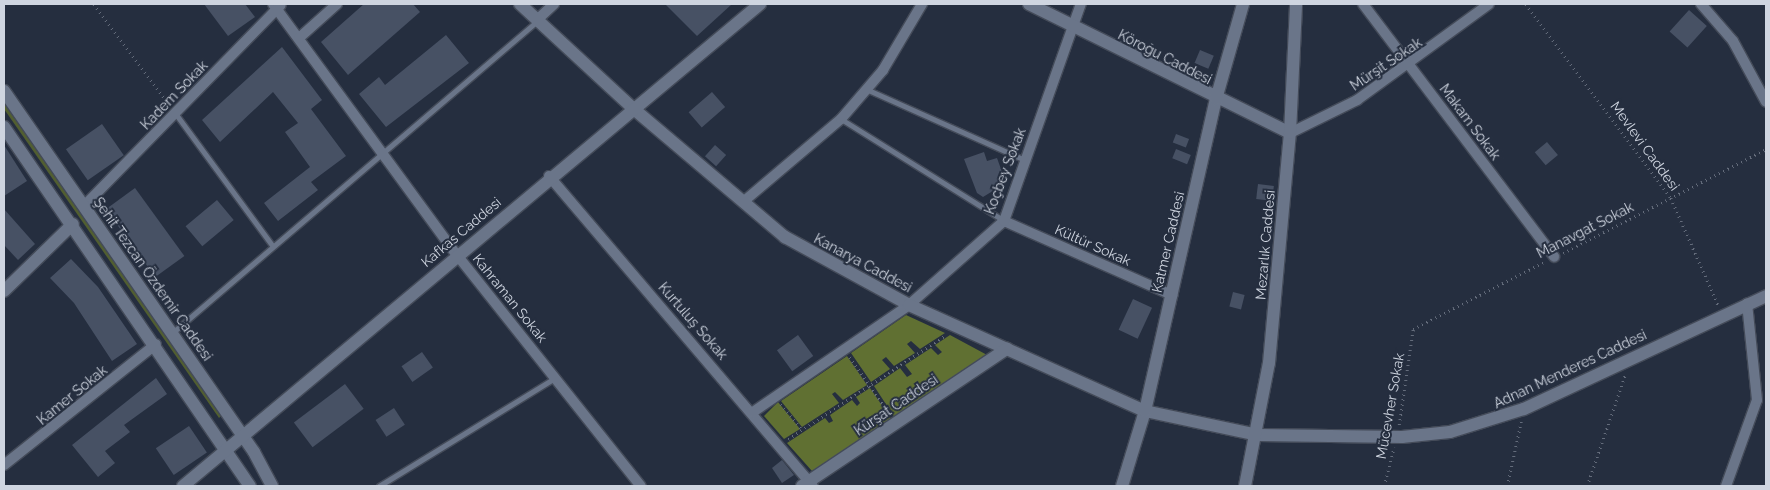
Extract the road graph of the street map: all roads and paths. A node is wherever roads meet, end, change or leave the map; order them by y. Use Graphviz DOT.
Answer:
graph roads {
  1 [pos="94,4"];
  2 [pos="337,4"];
  3 [pos="520,4"];
  4 [pos="554,4"];
  5 [pos="760,4"];
  6 [pos="922,4"];
  7 [pos="1028,4"];
  8 [pos="1081,4"];
  9 [pos="1243,4"];
  10 [pos="1296,4"];
  11 [pos="1363,4"];
  12 [pos="1489,4"];
  13 [pos="1526,4"];
  14 [pos="1701,4"];
  15 [pos="278,5"];
  16 [pos="538,19"];
  17 [pos="1072,26"];
  18 [pos="299,38"];
  19 [pos="1409,65"];
  20 [pos="866,89"];
  21 [pos="4,91"];
  22 [pos="1216,99"];
  23 [pos="1766,102"];
  24 [pos="635,110"];
  25 [pos="175,113"];
  26 [pos="841,119"];
  27 [pos="4,128"];
  28 [pos="1290,133"];
  29 [pos="1766,149"];
  30 [pos="383,154"];
  31 [pos="1025,160"];
  32 [pos="549,176"];
  33 [pos="1671,198"];
  34 [pos="742,202"];
  35 [pos="84,206"];
  36 [pos="1004,221"];
  37 [pos="73,224"];
  38 [pos="272,245"];
  39 [pos="457,255"];
  40 [pos="1554,257"];
  41 [pos="4,291"];
  42 [pos="1172,295"];
  43 [pos="1766,296"];
  44 [pos="1746,304"];
  45 [pos="909,305"];
  46 [pos="1722,314"];
  47 [pos="957,327"];
  48 [pos="1413,329"];
  49 [pos="172,333"];
  50 [pos="156,344"];
  51 [pos="1007,349"];
  52 [pos="845,350"];
  53 [pos="1632,358"];
  54 [pos="557,377"];
  55 [pos="870,385"];
  56 [pos="776,397"];
  57 [pos="1524,409"];
  58 [pos="1145,411"];
  59 [pos="753,412"];
  60 [pos="896,423"];
  61 [pos="802,430"];
  62 [pos="1258,435"];
  63 [pos="243,436"];
  64 [pos="1397,437"];
  65 [pos="779,445"];
  66 [pos="228,448"];
  67 [pos="4,465"];
  68 [pos="808,485"];
  69 [pos="183,486"];
  70 [pos="250,486"];
  71 [pos="272,486"];
  72 [pos="379,486"];
  73 [pos="640,486"];
  74 [pos="1122,486"];
  75 [pos="1245,486"];
  76 [pos="1384,486"];
  77 [pos="1508,486"];
  78 [pos="1587,486"];
  79 [pos="1726,486"];
  1 -- 25 [label="path"];
  2 -- 18 [label="street"];
  3 -- 16 [label="street, Kanarya Caddesi"];
  4 -- 16 [label="street"];
  5 -- 24 [label="street, Kafkas Caddesi"];
  6 -- 20 [label="street"];
  7 -- 17 [label="street, Köroğu Caddesi"];
  8 -- 17 [label="street, Koçbey Sokak"];
  9 -- 22 [label="street, Katmer Caddesi"];
  10 -- 28 [label="street, Mezarlık Caddesi"];
  11 -- 19 [label="street, Makam Sokak"];
  12 -- 19 [label="street, Mürşit Sokak"];
  13 -- 33 [label="path, Mevlevi Caddesi"];
  14 -- 23 [label="street"];
  15 -- 18 [label="street, Kahraman Sokak"];
  15 -- 25 [label="street, Kadem Sokak"];
  16 -- 24 [label="street, Kanarya Caddesi"];
  16 -- 30 [label="lane"];
  17 -- 22 [label="street, Köroğu Caddesi"];
  17 -- 31 [label="street, Koçbey Sokak"];
  18 -- 30 [label="street, Kahraman Sokak"];
  19 -- 28 [label="street, Mürşit Sokak"];
  19 -- 40 [label="street, Makam Sokak"];
  20 -- 26 [label="street"];
  20 -- 31 [label="lane"];
  21 -- 35 [label="street, Şehit Tezcan Özdemir Caddesi"];
  22 -- 28 [label="street, Köroğu Caddesi"];
  22 -- 42 [label="street, Katmer Caddesi"];
  24 -- 32 [label="street, Kafkas Caddesi"];
  24 -- 34 [label="street, Kanarya Caddesi"];
  25 -- 35 [label="street, Kadem Sokak"];
  25 -- 38 [label="lane"];
  26 -- 34 [label="street"];
  26 -- 36 [label="lane"];
  27 -- 37 [label="street"];
  28 -- 62 [label="street, Mezarlık Caddesi"];
  29 -- 33 [label="path, Manavgat Sokak"];
  30 -- 38 [label="lane"];
  30 -- 39 [label="street, Kahraman Sokak"];
  31 -- 36 [label="street, Koçbey Sokak"];
  32 -- 39 [label="street, Kafkas Caddesi"];
  32 -- 59 [label="street, Kurtuluş Sokak"];
  33 -- 40 [label="path, Manavgat Sokak"];
  33 -- 46 [label="path, Mevlevi Caddesi"];
  34 -- 45 [label="street, Kanarya Caddesi"];
  35 -- 49 [label="street, Şehit Tezcan Özdemir Caddesi"];
  36 -- 42 [label="street, Kültür Sokak"];
  36 -- 45 [label="street, Koçbey Sokak"];
  37 -- 41 [label="street"];
  37 -- 50 [label="street"];
  38 -- 49 [label="lane"];
  39 -- 54 [label="street, Kahraman Sokak"];
  39 -- 63 [label="street, Kafkas Caddesi"];
  40 -- 48 [label="path, Manavgat Sokak"];
  42 -- 58 [label="street, Katmer Caddesi"];
  43 -- 44 [label="street, Adnan Menderes Caddesi"];
  44 -- 46 [label="street, Adnan Menderes Caddesi"];
  44 -- 79 [label="street"];
  45 -- 47 [label="street, Kanarya Caddesi"];
  45 -- 52 [label="street, Koçbey Sokak"];
  46 -- 53 [label="street, Adnan Menderes Caddesi"];
  47 -- 51 [label="street, Kanarya Caddesi"];
  47 -- 55 [label="path"];
  48 -- 64 [label="path, Mücevher Sokak"];
  49 -- 63 [label="street, Şehit Tezcan Özdemir Caddesi"];
  50 -- 66 [label="street"];
  50 -- 67 [label="street, Kamer Sokak"];
  51 -- 58 [label="street, Kanarya Caddesi"];
  51 -- 60 [label="street, Kürşat Caddesi"];
  52 -- 55 [label="path"];
  52 -- 56 [label="street, Koçbey Sokak"];
  53 -- 57 [label="street, Adnan Menderes Caddesi"];
  53 -- 78 [label="path"];
  54 -- 72 [label="lane"];
  54 -- 73 [label="street, Kahraman Sokak"];
  55 -- 60 [label="path"];
  55 -- 61 [label="path"];
  56 -- 59 [label="street, Koçbey Sokak"];
  56 -- 61 [label="path"];
  57 -- 64 [label="street, Adnan Menderes Caddesi"];
  57 -- 77 [label="path"];
  58 -- 62 [label="street, Kanarya Caddesi"];
  58 -- 74 [label="street, Katmer Caddesi"];
  59 -- 65 [label="street, Kurtuluş Sokak"];
  60 -- 68 [label="street, Kürşat Caddesi"];
  61 -- 65 [label="path"];
  62 -- 64 [label="street, Adnan Menderes Caddesi"];
  62 -- 75 [label="street, Mezarlık Caddesi"];
  63 -- 66 [label="street, Kafkas Caddesi"];
  63 -- 71 [label="street, Şehit Tezcan Özdemir Caddesi"];
  64 -- 76 [label="path, Mücevher Sokak"];
  65 -- 68 [label="street, Kurtuluş Sokak"];
  66 -- 69 [label="street, Kafkas Caddesi"];
  66 -- 70 [label="street"];
}
